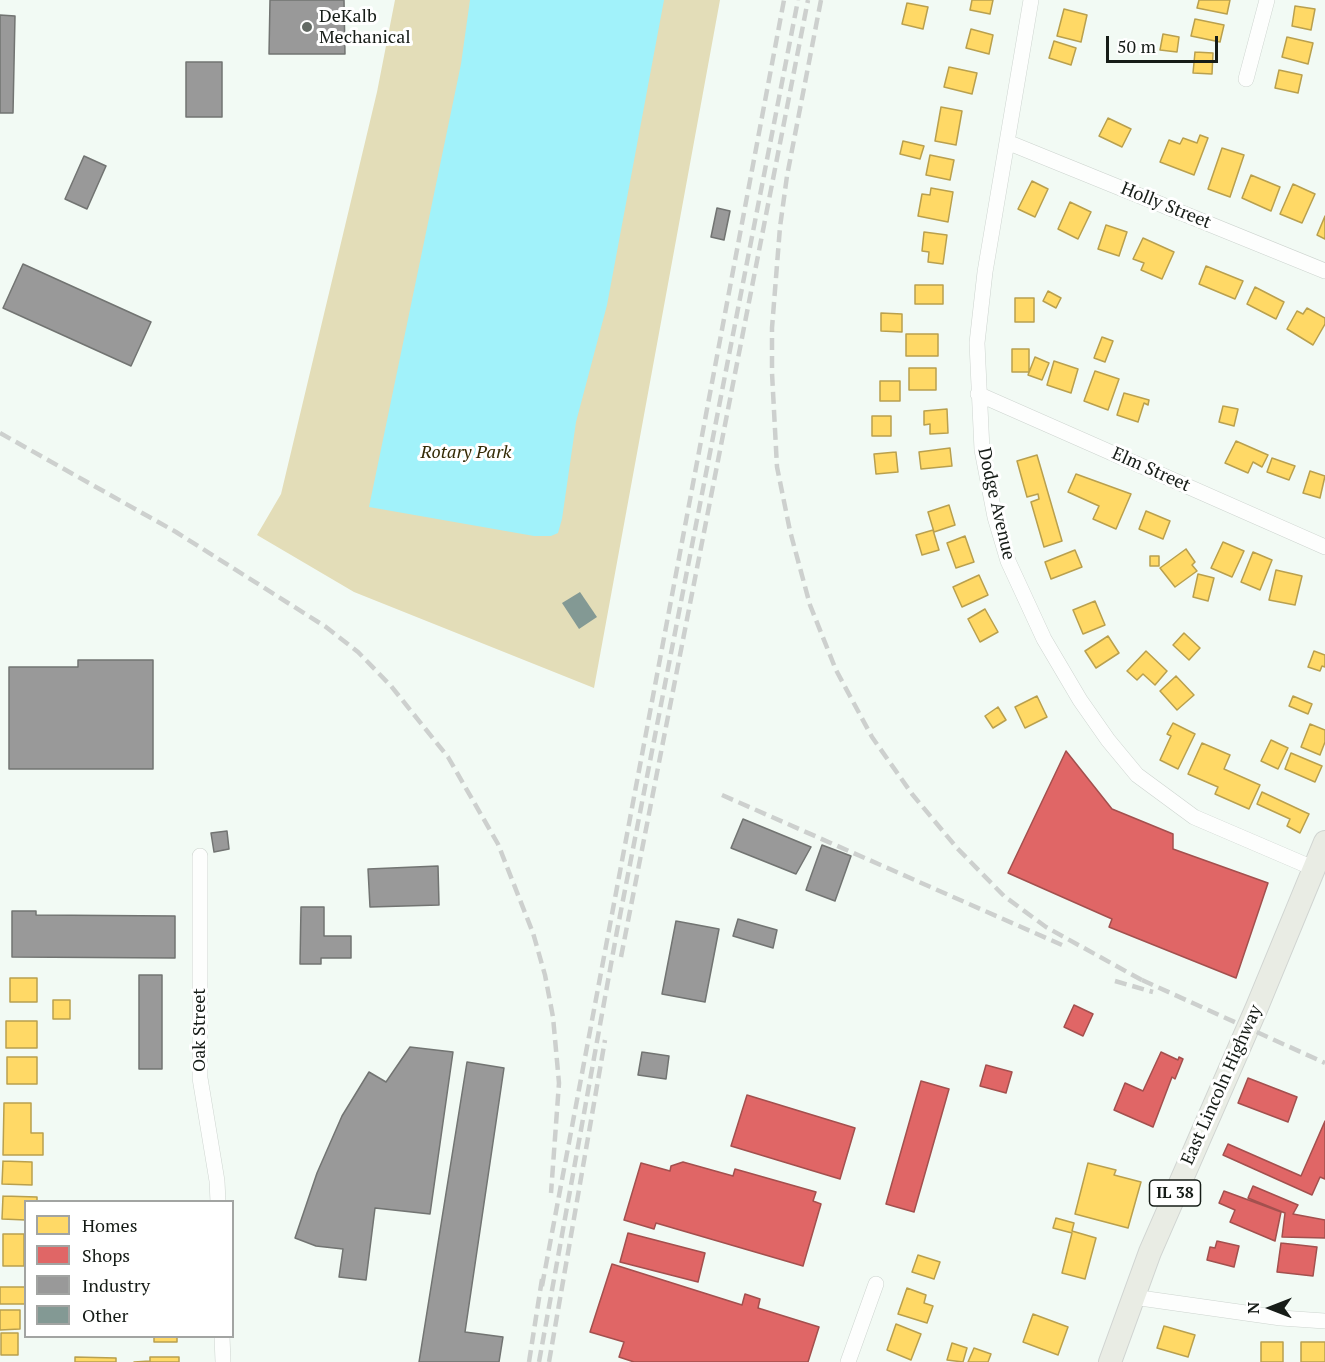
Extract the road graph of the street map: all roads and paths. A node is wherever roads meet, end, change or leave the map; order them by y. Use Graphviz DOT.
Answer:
graph roads {
  1 [pos="1031,0"];
  2 [pos="1267,0"];
  3 [pos="1246,79"];
  4 [pos="1008,142"];
  5 [pos="1325,271"];
  6 [pos="978,394"];
  7 [pos="1325,547"];
  8 [pos="200,856"];
  9 [pos="1320,856"];
  10 [pos="218,1200"];
  11 [pos="876,1284"];
  12 [pos="1133,1297"];
  13 [pos="1325,1320"];
  14 [pos="222,1338"];
  15 [pos="223,1362"];
  16 [pos="848,1362"];
  17 [pos="1110,1362"];
  1 -- 4 [label="street, Dodge Avenue"];
  2 -- 3 [label="street"];
  4 -- 5 [label="street, Holly Street"];
  4 -- 6 [label="street, Dodge Avenue"];
  6 -- 7 [label="street, Elm Street"];
  6 -- 9 [label="street, Dodge Avenue"];
  8 -- 10 [label="street, Oak Street"];
  9 -- 12 [label="main road, East Lincoln Highway / IL 38"];
  11 -- 16 [label="street"];
  12 -- 13 [label="street"];
  12 -- 17 [label="main road, East Lincoln Highway / IL 38"];
  14 -- 15 [label="street"];
}
